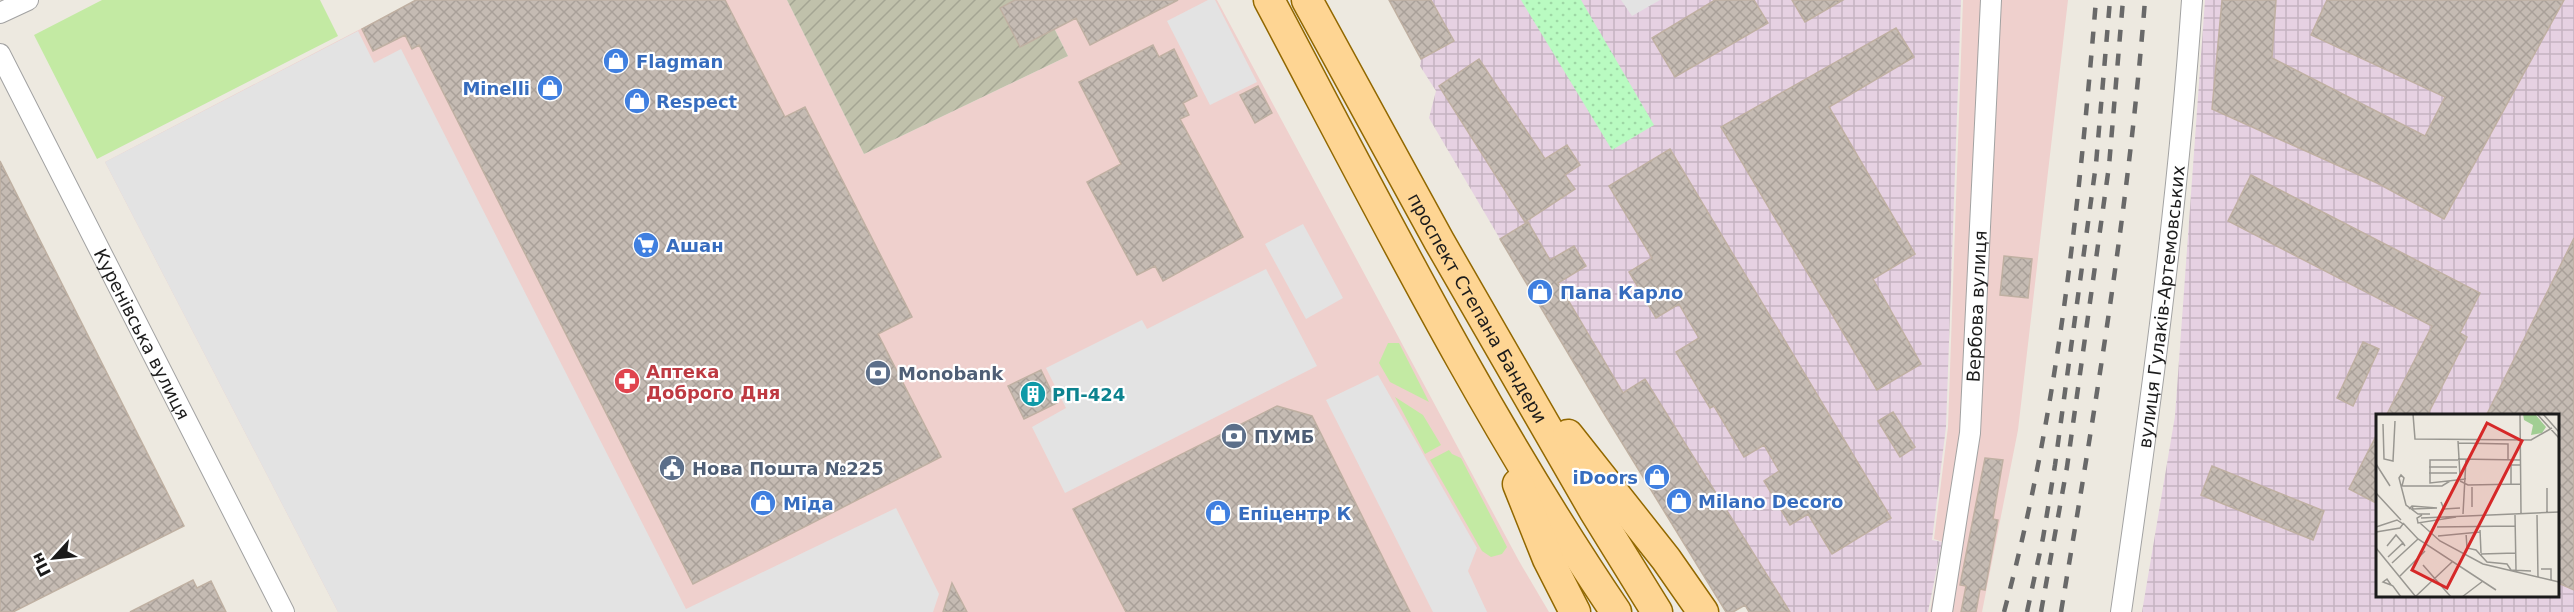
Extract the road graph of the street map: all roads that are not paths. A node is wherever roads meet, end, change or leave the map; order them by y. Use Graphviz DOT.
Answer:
graph roads {
  1 [pos="27,0"];
  2 [pos="1269,0"];
  3 [pos="1307,0"];
  4 [pos="1991,0"];
  5 [pos="2192,0"];
  6 [pos="0,14"];
  7 [pos="0,54"];
  8 [pos="1509,363"];
  9 [pos="1492,417"];
  10 [pos="284,612"];
  11 [pos="1575,612"];
  12 [pos="1616,612"];
  13 [pos="1657,612"];
  14 [pos="1703,612"];
  15 [pos="1942,612"];
  16 [pos="2121,612"];
  1 -- 6 [label="street"];
  2 -- 9 [label="main road, проспект Степана Бандери"];
  3 -- 8 [label="main road, проспект Степана Бандери"];
  4 -- 15 [label="street, Вербова вулиця"];
  5 -- 16 [label="street, вулиця Гулаків-Артемовських"];
  7 -- 10 [label="street, Куренівська вулиця"];
  8 -- 13 [label="main road, проспект Степана Бандери"];
  8 -- 14 [label="main road"];
  9 -- 11 [label="main road"];
  9 -- 12 [label="main road, проспект Степана Бандери"];
}
